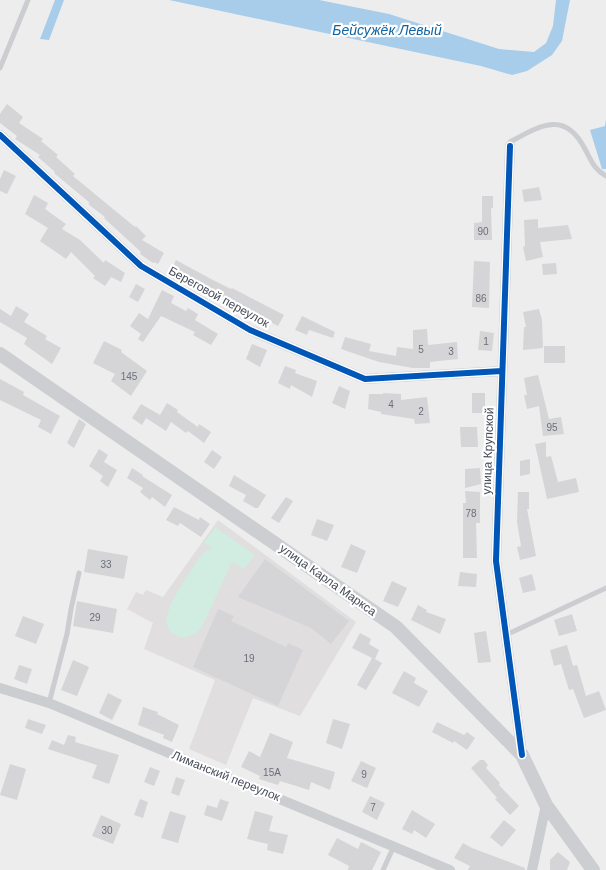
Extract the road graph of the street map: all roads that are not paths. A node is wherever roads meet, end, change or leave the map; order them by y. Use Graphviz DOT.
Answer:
graph roads {
  1 [pos="28,0"];
  2 [pos="0,68"];
  3 [pos="0,135"];
  4 [pos="510,146"];
  5 [pos="606,176"];
  6 [pos="0,354"];
  7 [pos="502,371"];
  8 [pos="79,573"];
  9 [pos="606,588"];
  10 [pos="506,635"];
  11 [pos="0,688"];
  12 [pos="49,703"];
  13 [pos="522,755"];
  14 [pos="546,805"];
  15 [pos="394,846"];
  16 [pos="383,870"];
  17 [pos="450,870"];
  18 [pos="532,870"];
  19 [pos="593,870"];
  1 -- 2 [label="lane"];
  3 -- 7 [label="street, Береговой переулок"];
  4 -- 5 [label="lane"];
  4 -- 7 [label="street, улица Крупской"];
  6 -- 13 [label="main road, улица Карла Маркса"];
  7 -- 10 [label="street, улица Крупской"];
  8 -- 12 [label="lane"];
  9 -- 10 [label="lane"];
  10 -- 13 [label="street, улица Крупской"];
  11 -- 12 [label="street, Лиманский переулок"];
  12 -- 15 [label="street, Лиманский переулок"];
  13 -- 14 [label="main road, улица Карла Маркса"];
  14 -- 18 [label="street"];
  14 -- 19 [label="main road, улица Карла Маркса"];
  15 -- 16 [label="lane"];
  15 -- 17 [label="street, Лиманский переулок"];
}
